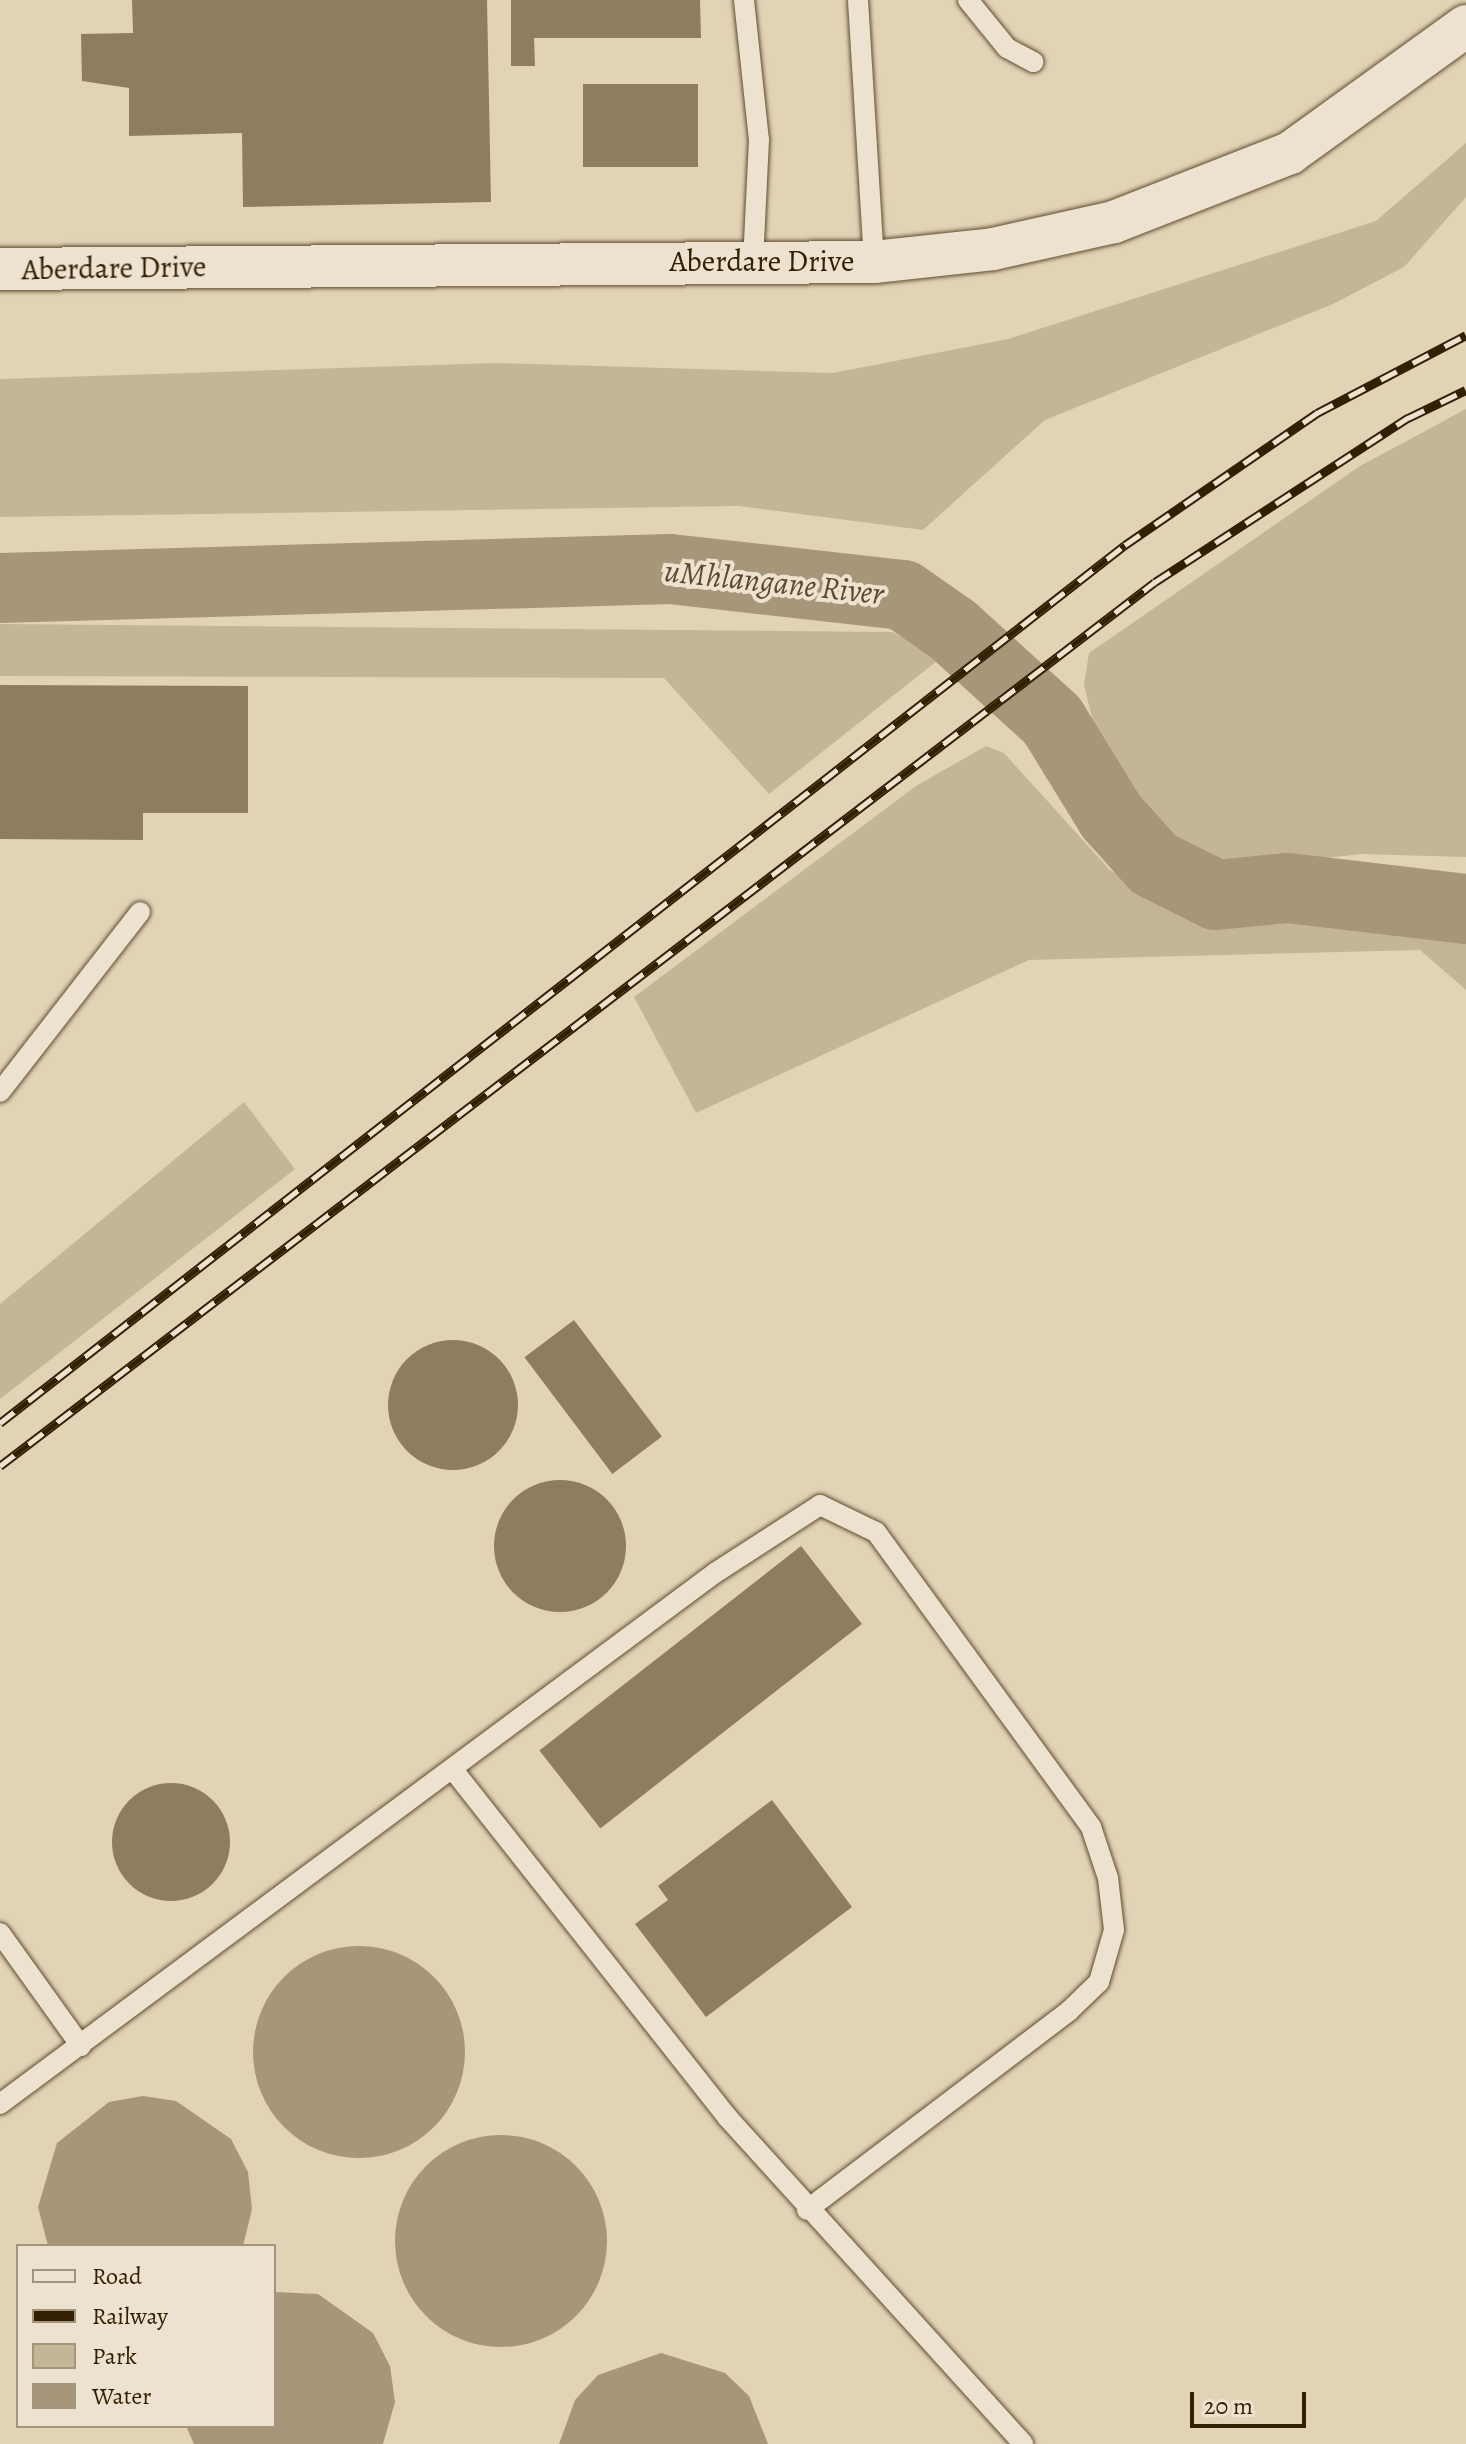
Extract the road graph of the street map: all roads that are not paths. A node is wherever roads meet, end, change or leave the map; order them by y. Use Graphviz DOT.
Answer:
graph roads {
  1 [pos="744,0"];
  2 [pos="858,0"];
  3 [pos="968,0"];
  4 [pos="1466,26"];
  5 [pos="1033,62"];
  6 [pos="753,261"];
  7 [pos="874,262"];
  8 [pos="0,269"];
  9 [pos="140,912"];
  10 [pos="0,1092"];
  11 [pos="454,1771"];
  12 [pos="0,1933"];
  13 [pos="81,2046"];
  14 [pos="0,2104"];
  15 [pos="807,2210"];
  16 [pos="1023,2444"];
  1 -- 6 [label="lane"];
  2 -- 7 [label="lane"];
  3 -- 5 [label="lane"];
  4 -- 7 [label="street, Aberdare Drive"];
  6 -- 7 [label="street, Aberdare Drive"];
  6 -- 8 [label="street, Aberdare Drive"];
  9 -- 10 [label="lane"];
  11 -- 13 [label="lane"];
  11 -- 15 [label="lane"];
  11 -- 15 [label="lane"];
  12 -- 13 [label="lane"];
  13 -- 14 [label="lane"];
  15 -- 16 [label="lane"];
}
